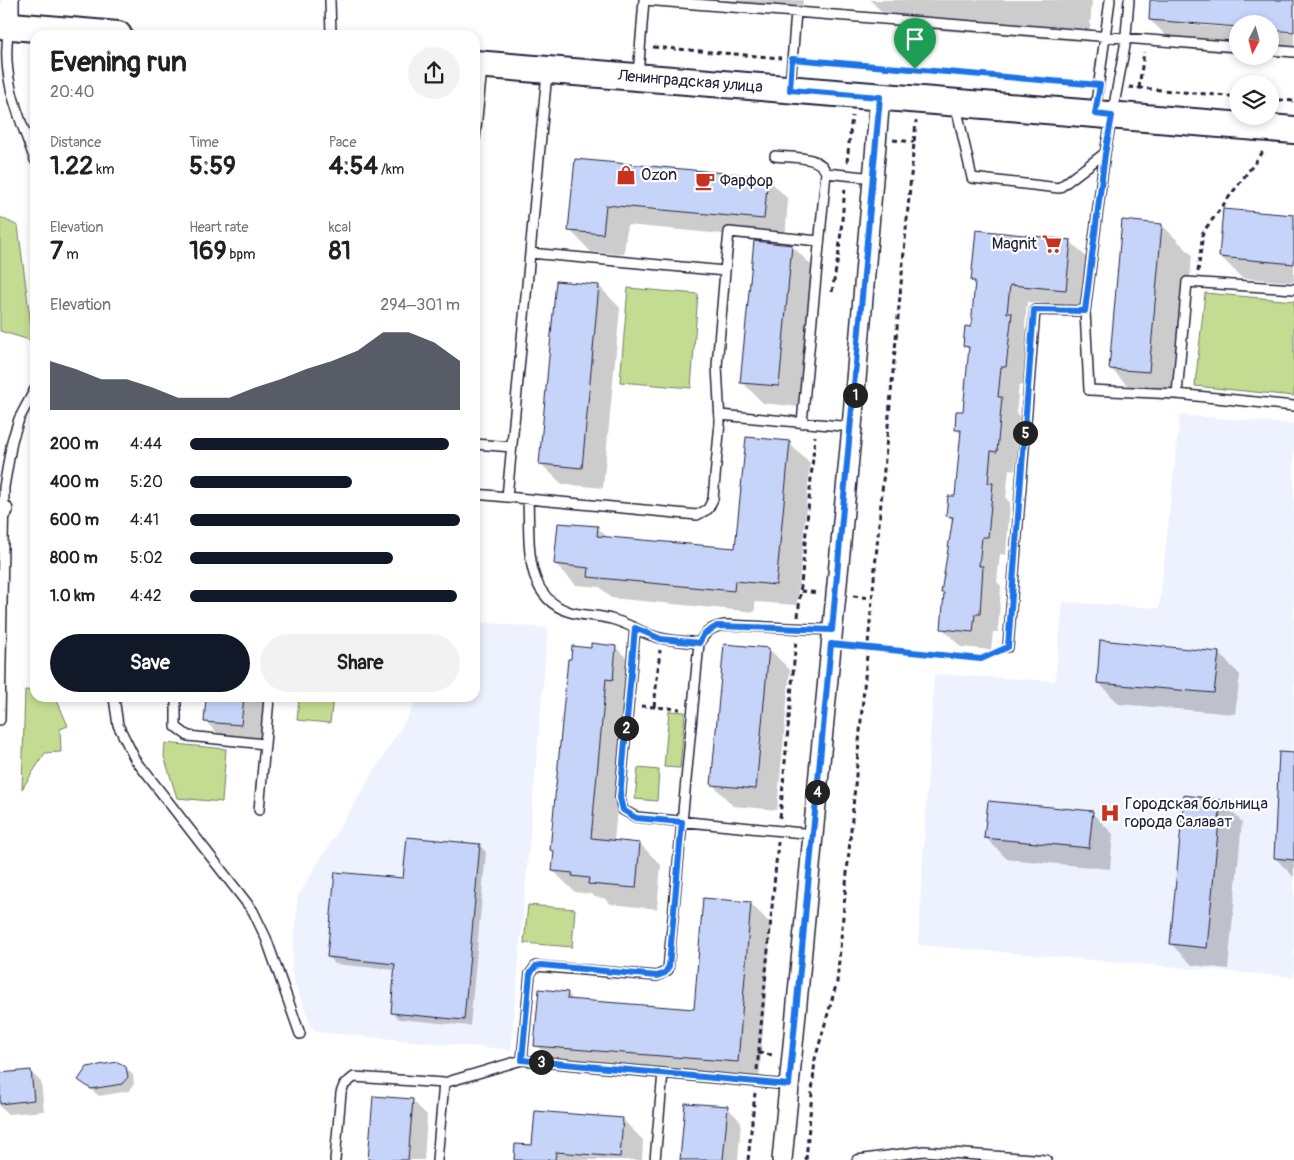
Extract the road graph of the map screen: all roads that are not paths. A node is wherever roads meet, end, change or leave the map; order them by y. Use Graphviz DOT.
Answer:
graph roads {
  1 [pos="9,0"];
  2 [pos="330,0"];
  3 [pos="644,0"];
  4 [pos="1110,0"];
  5 [pos="1129,0"];
  6 [pos="796,12"];
  7 [pos="5,26"];
  8 [pos="55,30"];
  9 [pos="330,30"];
  10 [pos="1107,36"];
  11 [pos="1126,38"];
  12 [pos="1229,46"];
  13 [pos="1279,51"];
  14 [pos="1294,52"];
  15 [pos="480,65"];
  16 [pos="547,70"];
  17 [pos="638,77"];
  18 [pos="790,90"];
  19 [pos="880,97"];
  20 [pos="955,103"];
  21 [pos="1104,115"];
  22 [pos="1294,130"];
  23 [pos="30,145"];
  24 [pos="1105,154"];
  25 [pos="775,156"];
  26 [pos="826,173"];
  27 [pos="874,178"];
  28 [pos="819,241"];
  29 [pos="530,253"];
  30 [pos="725,271"];
  31 [pos="1294,289"];
  32 [pos="1085,311"];
  33 [pos="1177,394"];
  34 [pos="30,398"];
  35 [pos="1294,406"];
  36 [pos="720,415"];
  37 [pos="802,423"];
  38 [pos="852,427"];
  39 [pos="480,444"];
  40 [pos="512,447"];
  41 [pos="480,494"];
  42 [pos="507,497"];
  43 [pos="528,499"];
  44 [pos="1,511"];
  45 [pos="635,628"];
  46 [pos="831,637"];
  47 [pos="699,643"];
  48 [pos="1008,647"];
  49 [pos="115,702"];
  50 [pos="176,702"];
  51 [pos="269,702"];
  52 [pos="0,720"];
  53 [pos="265,744"];
  54 [pos="259,810"];
  55 [pos="682,822"];
  56 [pos="813,834"];
  57 [pos="300,1034"];
  58 [pos="522,1060"];
  59 [pos="663,1073"];
  60 [pos="444,1084"];
  61 [pos="789,1085"];
  62 [pos="335,1160"];
  63 [pos="437,1160"];
  64 [pos="655,1160"];
  65 [pos="782,1160"];
  66 [pos="857,1160"];
  67 [pos="1046,1160"];
  1 -- 7 [label="street"];
  2 -- 9 [label="lane"];
  3 -- 6 [label="lane"];
  3 -- 17 [label="lane"];
  4 -- 10 [label="lane"];
  5 -- 11 [label="lane"];
  6 -- 10 [label="lane"];
  6 -- 18 [label="lane"];
  7 -- 8 [label="street"];
  7 -- 23 [label="lane"];
  10 -- 11 [label="lane"];
  10 -- 21 [label="lane"];
  11 -- 12 [label="lane"];
  11 -- 21 [label="lane"];
  13 -- 14 [label="lane"];
  15 -- 16 [label="street, Ленинградская улица"];
  16 -- 17 [label="street, Ленинградская улица"];
  16 -- 29 [label="lane"];
  17 -- 18 [label="street, Ленинградская улица"];
  18 -- 19 [label="street, Ленинградская улица"];
  19 -- 20 [label="street, Ленинградская улица"];
  19 -- 27 [label="street"];
  20 -- 21 [label="street, Ленинградская улица"];
  20 -- 24 [label="lane"];
  21 -- 22 [label="street, Ленинградская улица"];
  21 -- 24 [label="lane"];
  24 -- 32 [label="lane"];
  25 -- 26 [label="lane"];
  26 -- 27 [label="lane"];
  26 -- 28 [label="lane"];
  27 -- 38 [label="street"];
  28 -- 30 [label="lane"];
  28 -- 37 [label="lane"];
  29 -- 30 [label="lane"];
  29 -- 40 [label="lane"];
  30 -- 36 [label="lane"];
  31 -- 33 [label="lane"];
  32 -- 33 [label="lane"];
  32 -- 48 [label="lane"];
  33 -- 35 [label="lane"];
  34 -- 44 [label="lane"];
  36 -- 37 [label="lane"];
  36 -- 43 [label="lane"];
  37 -- 38 [label="lane"];
  38 -- 46 [label="street"];
  39 -- 40 [label="lane"];
  40 -- 42 [label="lane"];
  41 -- 42 [label="lane"];
  42 -- 43 [label="lane"];
  43 -- 45 [label="lane"];
  44 -- 52 [label="lane"];
  45 -- 47 [label="lane"];
  45 -- 55 [label="lane"];
  46 -- 47 [label="lane"];
  46 -- 56 [label="street"];
  47 -- 55 [label="lane"];
  49 -- 57 [label="lane"];
  50 -- 53 [label="lane"];
  51 -- 53 [label="lane"];
  53 -- 54 [label="lane"];
  55 -- 56 [label="lane"];
  55 -- 58 [label="lane"];
  56 -- 61 [label="street"];
  58 -- 59 [label="lane"];
  58 -- 60 [label="lane"];
  59 -- 61 [label="lane"];
  59 -- 64 [label="lane"];
  60 -- 62 [label="lane"];
  60 -- 63 [label="lane"];
  61 -- 65 [label="street"];
  66 -- 67 [label="lane"];
}
